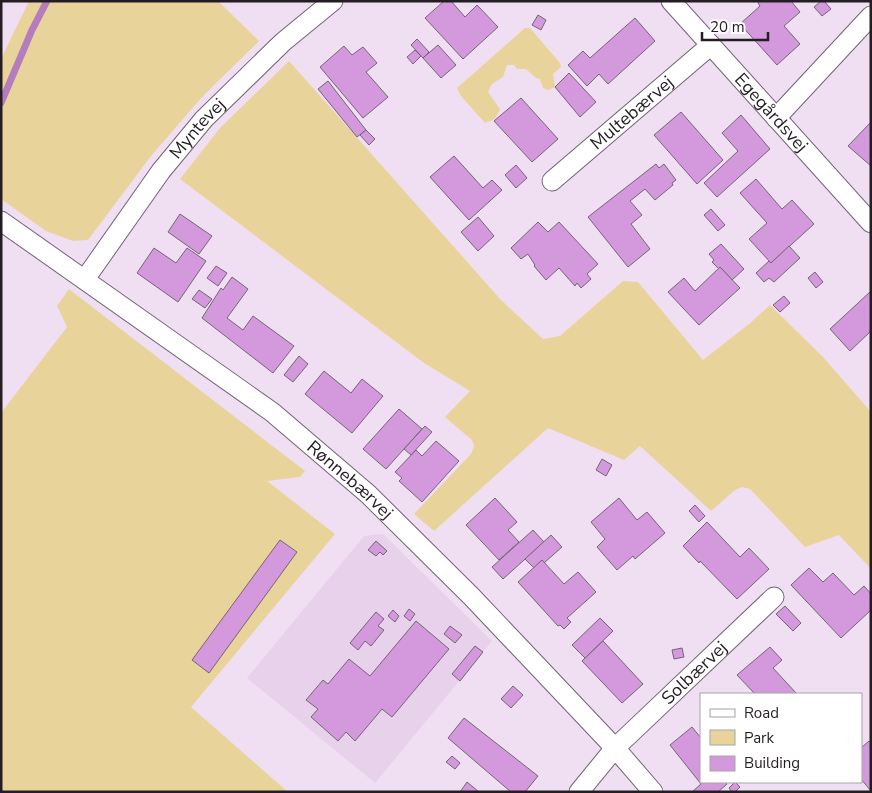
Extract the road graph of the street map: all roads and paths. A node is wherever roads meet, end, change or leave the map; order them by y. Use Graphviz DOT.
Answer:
graph roads {
  1 [pos="333,1"];
  2 [pos="671,1"];
  3 [pos="871,16"];
  4 [pos="711,45"];
  5 [pos="776,118"];
  6 [pos="552,181"];
  7 [pos="1,221"];
  8 [pos="871,223"];
  9 [pos="85,279"];
  10 [pos="774,597"];
  11 [pos="615,748"];
  12 [pos="579,792"];
  13 [pos="653,792"];
  1 -- 9 [label="street, Myntevej"];
  2 -- 4 [label="street, Egegårdsvej"];
  3 -- 5 [label="street"];
  4 -- 5 [label="street, Egegårdsvej"];
  4 -- 6 [label="street, Multebærvej"];
  5 -- 8 [label="street, Egegårdsvej"];
  7 -- 9 [label="street, Rønnebærvej"];
  9 -- 11 [label="street, Rønnebærvej"];
  10 -- 11 [label="street, Solbærvej"];
  11 -- 12 [label="street, Solbærvej"];
  11 -- 13 [label="street, Rønnebærvej"];
}
